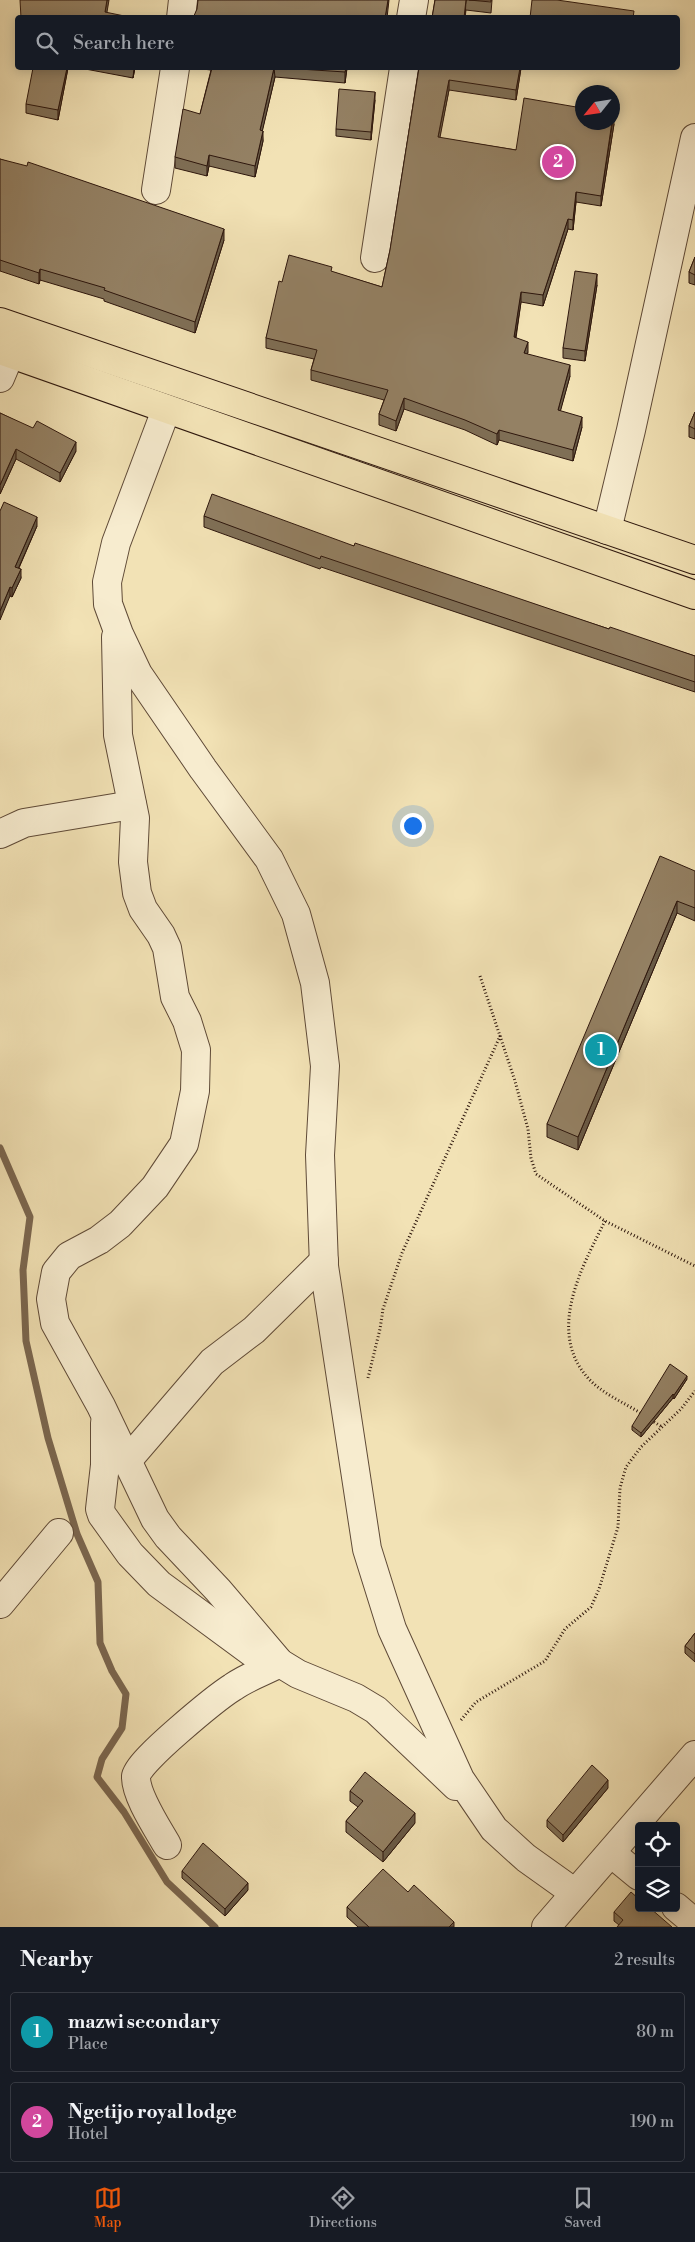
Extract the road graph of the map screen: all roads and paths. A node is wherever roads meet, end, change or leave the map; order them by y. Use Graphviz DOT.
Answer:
graph roads {
  1 [pos="183,0"];
  2 [pos="414,0"];
  3 [pos="181,15"];
  4 [pos="412,15"];
  5 [pos="175,70"];
  6 [pos="404,70"];
  7 [pos="695,138"];
  8 [pos="156,190"];
  9 [pos="375,258"];
  10 [pos="0,322"];
  11 [pos="3,361"];
  12 [pos="166,410"];
  13 [pos="607,530"];
  14 [pos="695,560"];
  15 [pos="695,595"];
  16 [pos="116,624"];
  17 [pos="132,805"];
  18 [pos="0,834"];
  19 [pos="480,976"];
  20 [pos="501,1034"];
  21 [pos="606,1221"];
  22 [pos="324,1260"];
  23 [pos="695,1266"];
  24 [pos="367,1382"];
  25 [pos="695,1391"];
  26 [pos="106,1417"];
  27 [pos="662,1427"];
  28 [pos="127,1461"];
  29 [pos="59,1533"];
  30 [pos="0,1604"];
  31 [pos="276,1665"];
  32 [pos="444,1748"];
  33 [pos="695,1755"];
  34 [pos="479,1807"];
  35 [pos="167,1846"];
  36 [pos="611,1853"];
  37 [pos="635,1873"];
  38 [pos="575,1893"];
  39 [pos="680,1910"];
  40 [pos="695,1923"];
  41 [pos="546,1927"];
  1 -- 3 [label="street"];
  2 -- 4 [label="street"];
  5 -- 8 [label="street"];
  6 -- 9 [label="street"];
  7 -- 13 [label="street"];
  10 -- 13 [label="main road"];
  11 -- 12 [label="main road"];
  12 -- 15 [label="main road"];
  12 -- 16 [label="street"];
  13 -- 14 [label="main road"];
  16 -- 17 [label="street"];
  16 -- 22 [label="street"];
  17 -- 18 [label="street"];
  17 -- 26 [label="street"];
  19 -- 20 [label="path"];
  20 -- 21 [label="path"];
  20 -- 24 [label="path"];
  21 -- 23 [label="path"];
  21 -- 27 [label="path"];
  22 -- 28 [label="street"];
  22 -- 32 [label="street"];
  25 -- 27 [label="path"];
  26 -- 28 [label="street"];
  26 -- 31 [label="street"];
  27 -- 32 [label="path"];
  28 -- 31 [label="street"];
  29 -- 30 [label="street"];
  31 -- 34 [label="street"];
  31 -- 35 [label="street"];
  32 -- 34 [label="street"];
  33 -- 36 [label="street"];
  34 -- 38 [label="street"];
  36 -- 37 [label="street"];
  36 -- 38 [label="street"];
  38 -- 41 [label="street"];
  39 -- 40 [label="street"];
}
